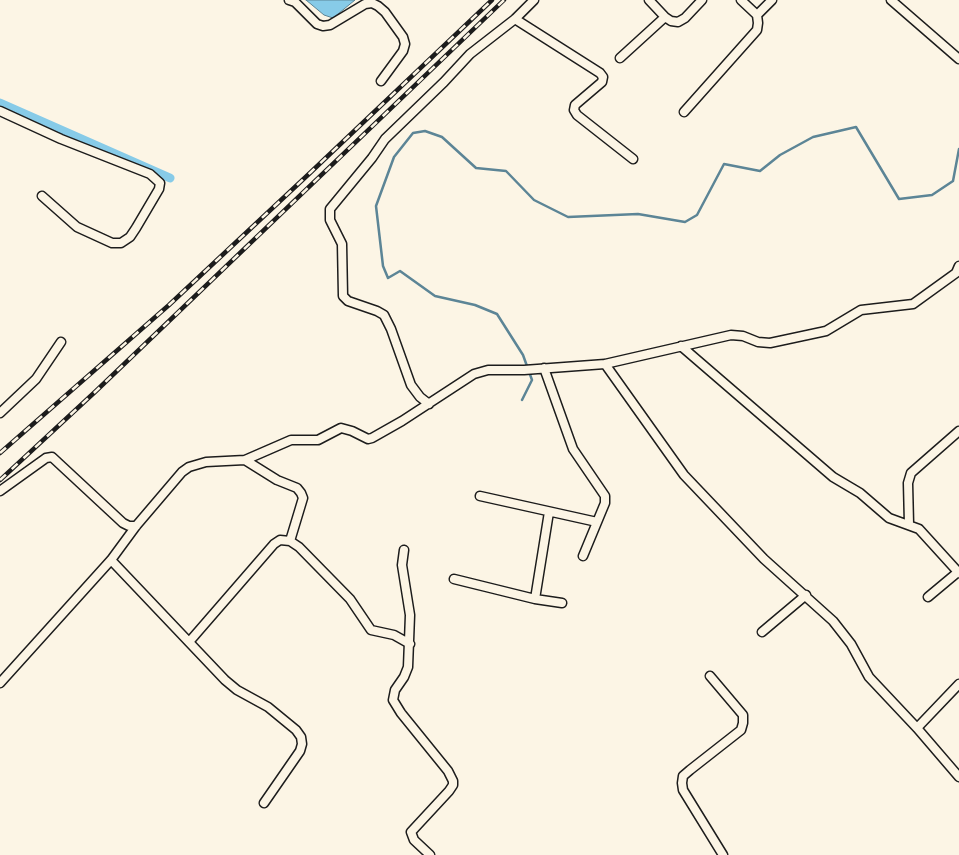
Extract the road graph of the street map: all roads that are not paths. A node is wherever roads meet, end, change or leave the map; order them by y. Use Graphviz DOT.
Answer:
graph roads {
  1 [pos="289,0"];
  2 [pos="534,0"];
  3 [pos="649,0"];
  4 [pos="702,0"];
  5 [pos="741,0"];
  6 [pos="772,0"];
  7 [pos="891,0"];
  8 [pos="757,14"];
  9 [pos="665,16"];
  10 [pos="516,19"];
  11 [pos="620,58"];
  12 [pos="959,59"];
  13 [pos="381,81"];
  14 [pos="0,111"];
  15 [pos="684,112"];
  16 [pos="633,159"];
  17 [pos="42,196"];
  18 [pos="959,269"];
  19 [pos="61,342"];
  20 [pos="681,346"];
  21 [pos="606,364"];
  22 [pos="542,369"];
  23 [pos="428,404"];
  24 [pos="0,413"];
  25 [pos="959,431"];
  26 [pos="245,460"];
  27 [pos="0,491"];
  28 [pos="480,496"];
  29 [pos="549,512"];
  30 [pos="597,522"];
  31 [pos="909,524"];
  32 [pos="136,526"];
  33 [pos="290,541"];
  34 [pos="404,550"];
  35 [pos="583,556"];
  36 [pos="111,560"];
  37 [pos="958,573"];
  38 [pos="454,579"];
  39 [pos="806,596"];
  40 [pos="928,597"];
  41 [pos="535,599"];
  42 [pos="562,603"];
  43 [pos="762,632"];
  44 [pos="189,642"];
  45 [pos="410,644"];
  46 [pos="710,676"];
  47 [pos="0,683"];
  48 [pos="959,684"];
  49 [pos="916,728"];
  50 [pos="959,778"];
  51 [pos="264,804"];
  52 [pos="430,855"];
  53 [pos="723,855"];
  1 -- 13 [label="street"];
  2 -- 10 [label="street"];
  3 -- 9 [label="street"];
  4 -- 9 [label="street"];
  5 -- 8 [label="street"];
  6 -- 8 [label="street"];
  7 -- 12 [label="street"];
  8 -- 15 [label="street"];
  9 -- 11 [label="street"];
  10 -- 16 [label="street"];
  10 -- 23 [label="street"];
  14 -- 17 [label="street"];
  18 -- 20 [label="street"];
  19 -- 24 [label="street"];
  20 -- 21 [label="street"];
  20 -- 31 [label="street"];
  21 -- 22 [label="street"];
  21 -- 39 [label="street"];
  22 -- 23 [label="street"];
  22 -- 30 [label="street"];
  23 -- 26 [label="street"];
  25 -- 31 [label="street"];
  26 -- 32 [label="street"];
  26 -- 33 [label="street"];
  27 -- 32 [label="street"];
  28 -- 29 [label="street"];
  29 -- 30 [label="street"];
  29 -- 41 [label="street"];
  30 -- 35 [label="street"];
  31 -- 37 [label="street"];
  32 -- 36 [label="street"];
  33 -- 44 [label="street"];
  33 -- 45 [label="street"];
  34 -- 45 [label="street"];
  36 -- 44 [label="street"];
  36 -- 47 [label="street"];
  37 -- 40 [label="street"];
  38 -- 41 [label="street"];
  39 -- 43 [label="street"];
  39 -- 49 [label="street"];
  41 -- 42 [label="street"];
  44 -- 51 [label="street"];
  45 -- 52 [label="street"];
  46 -- 53 [label="street"];
  48 -- 49 [label="street"];
  49 -- 50 [label="street"];
}
